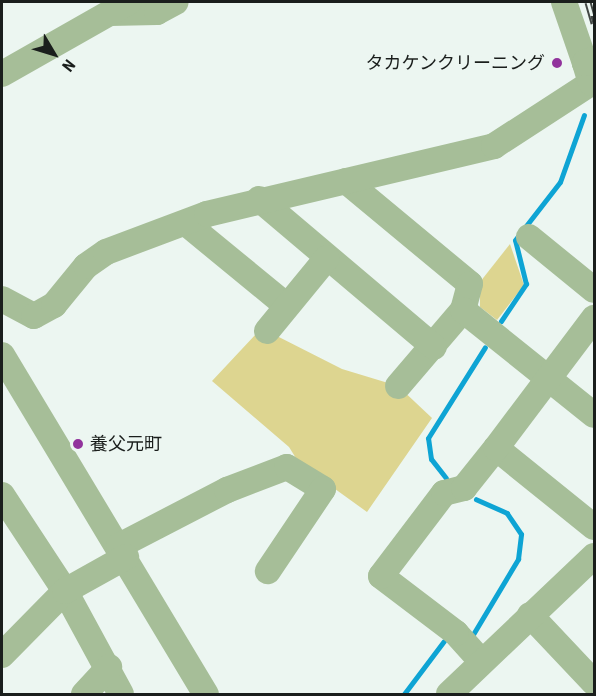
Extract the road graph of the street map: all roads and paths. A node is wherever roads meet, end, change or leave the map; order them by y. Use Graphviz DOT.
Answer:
graph roads {
  1 [pos="176,2"];
  2 [pos="564,2"];
  3 [pos="120,5"];
  4 [pos="2,74"];
  5 [pos="591,75"];
  6 [pos="345,181"];
  7 [pos="259,199"];
  8 [pos="187,224"];
  9 [pos="529,237"];
  10 [pos="327,258"];
  11 [pos="594,290"];
  12 [pos="2,299"];
  13 [pos="287,306"];
  14 [pos="463,310"];
  15 [pos="594,318"];
  16 [pos="267,331"];
  17 [pos="434,347"];
  18 [pos="2,355"];
  19 [pos="546,377"];
  20 [pos="398,386"];
  21 [pos="594,415"];
  22 [pos="496,448"];
  23 [pos="2,495"];
  24 [pos="594,528"];
  25 [pos="123,552"];
  26 [pos="591,566"];
  27 [pos="268,571"];
  28 [pos="65,591"];
  29 [pos="530,615"];
  30 [pos="2,656"];
  31 [pos="481,661"];
  32 [pos="109,667"];
  33 [pos="594,683"];
  34 [pos="84,694"];
  35 [pos="122,694"];
  36 [pos="206,694"];
  37 [pos="449,694"];
  1 -- 3 [label="street"];
  2 -- 5 [label="street"];
  3 -- 4 [label="street"];
  5 -- 6 [label="street"];
  6 -- 7 [label="street"];
  6 -- 14 [label="street"];
  7 -- 8 [label="street"];
  7 -- 10 [label="street"];
  8 -- 12 [label="street"];
  8 -- 13 [label="street"];
  9 -- 11 [label="street"];
  10 -- 13 [label="street"];
  10 -- 17 [label="street"];
  13 -- 16 [label="street"];
  14 -- 17 [label="street"];
  14 -- 19 [label="street"];
  15 -- 19 [label="street"];
  17 -- 20 [label="street"];
  18 -- 25 [label="street"];
  19 -- 21 [label="street"];
  19 -- 22 [label="street"];
  22 -- 24 [label="street"];
  22 -- 31 [label="street"];
  23 -- 28 [label="street"];
  25 -- 27 [label="street"];
  25 -- 28 [label="street"];
  25 -- 36 [label="street"];
  26 -- 29 [label="street"];
  28 -- 30 [label="street"];
  28 -- 32 [label="street"];
  29 -- 31 [label="street"];
  29 -- 33 [label="street"];
  31 -- 37 [label="street"];
  32 -- 34 [label="street"];
  32 -- 35 [label="street"];
}
